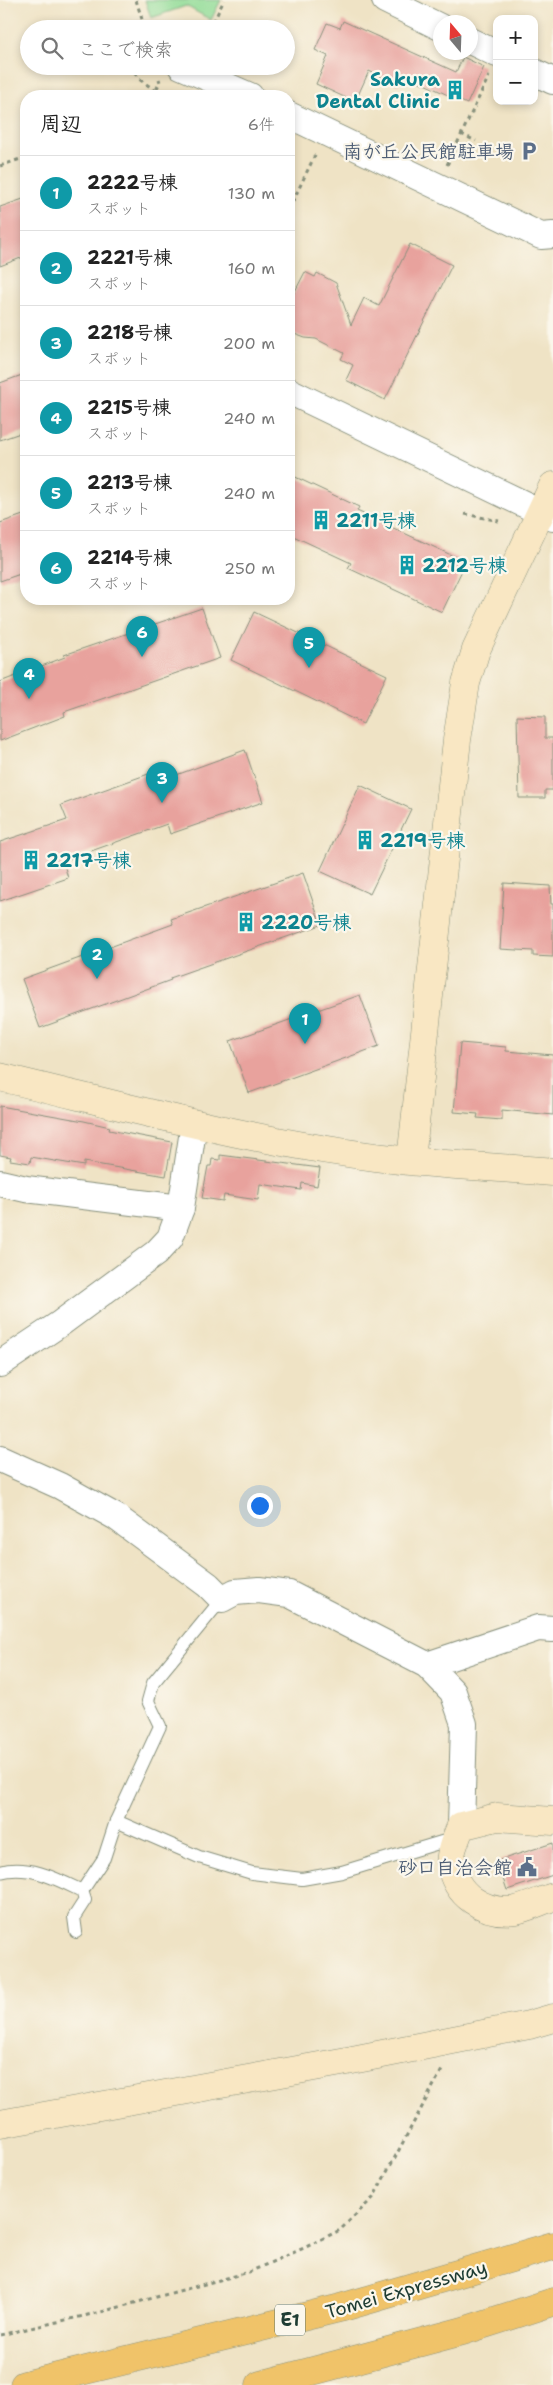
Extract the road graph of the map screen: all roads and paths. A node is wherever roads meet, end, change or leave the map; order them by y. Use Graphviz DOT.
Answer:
graph roads {
  1 [pos="136,0"];
  2 [pos="224,0"];
  3 [pos="385,0"];
  4 [pos="412,6"];
  5 [pos="142,20"];
  6 [pos="214,20"];
  7 [pos="433,22"];
  8 [pos="478,47"];
  9 [pos="494,60"];
  10 [pos="493,65"];
  11 [pos="538,74"];
  12 [pos="136,75"];
  13 [pos="157,75"];
  14 [pos="203,75"];
  15 [pos="553,81"];
  16 [pos="155,90"];
  17 [pos="156,90"];
  18 [pos="238,90"];
  19 [pos="295,118"];
  20 [pos="326,132"];
  21 [pos="461,134"];
  22 [pos="476,141"];
  23 [pos="20,159"];
  24 [pos="0,166"];
  25 [pos="437,186"];
  26 [pos="295,197"];
  27 [pos="546,242"];
  28 [pos="295,394"];
  29 [pos="553,486"];
  30 [pos="465,514"];
  31 [pos="547,515"];
  32 [pos="504,522"];
  33 [pos="0,1077"];
  34 [pos="194,1124"];
  35 [pos="411,1160"];
  36 [pos="553,1172"];
  37 [pos="0,1183"];
  38 [pos="181,1208"];
  39 [pos="0,1364"];
  40 [pos="0,1458"];
  41 [pos="222,1599"];
  42 [pos="553,1629"];
  43 [pos="427,1665"];
  44 [pos="553,1820"];
  45 [pos="116,1821"];
  46 [pos="459,1831"];
  47 [pos="0,1872"];
  48 [pos="82,1891"];
  49 [pos="553,1897"];
  50 [pos="76,1932"];
  51 [pos="553,2018"];
  52 [pos="439,2043"];
  53 [pos="0,2124"];
  54 [pos="553,2246"];
  55 [pos="553,2302"];
  56 [pos="0,2335"];
  57 [pos="24,2385"];
  58 [pos="260,2385"];
  1 -- 5 [label="path"];
  2 -- 6 [label="path"];
  3 -- 4 [label="street"];
  4 -- 7 [label="street"];
  8 -- 9 [label="street"];
  10 -- 21 [label="path"];
  11 -- 15 [label="street"];
  12 -- 16 [label="path"];
  13 -- 17 [label="path"];
  14 -- 18 [label="street"];
  19 -- 20 [label="street"];
  20 -- 25 [label="street"];
  20 -- 26 [label="path"];
  21 -- 22 [label="path"];
  21 -- 25 [label="path"];
  23 -- 24 [label="path"];
  25 -- 27 [label="street"];
  28 -- 31 [label="street"];
  29 -- 31 [label="street"];
  30 -- 32 [label="path"];
  31 -- 35 [label="street"];
  33 -- 34 [label="street"];
  34 -- 35 [label="street"];
  34 -- 38 [label="street"];
  35 -- 36 [label="street"];
  37 -- 38 [label="street"];
  38 -- 39 [label="street"];
  40 -- 41 [label="street"];
  41 -- 43 [label="street"];
  41 -- 45 [label="lane"];
  42 -- 43 [label="street"];
  43 -- 46 [label="street"];
  44 -- 46 [label="street"];
  45 -- 46 [label="lane"];
  45 -- 48 [label="lane"];
  46 -- 49 [label="street"];
  47 -- 48 [label="lane"];
  48 -- 50 [label="lane"];
  51 -- 52 [label="street"];
  52 -- 53 [label="street"];
  52 -- 56 [label="path"];
  54 -- 57 [label="highway, Tomei Expressway / E1"];
  55 -- 58 [label="highway"];
}
